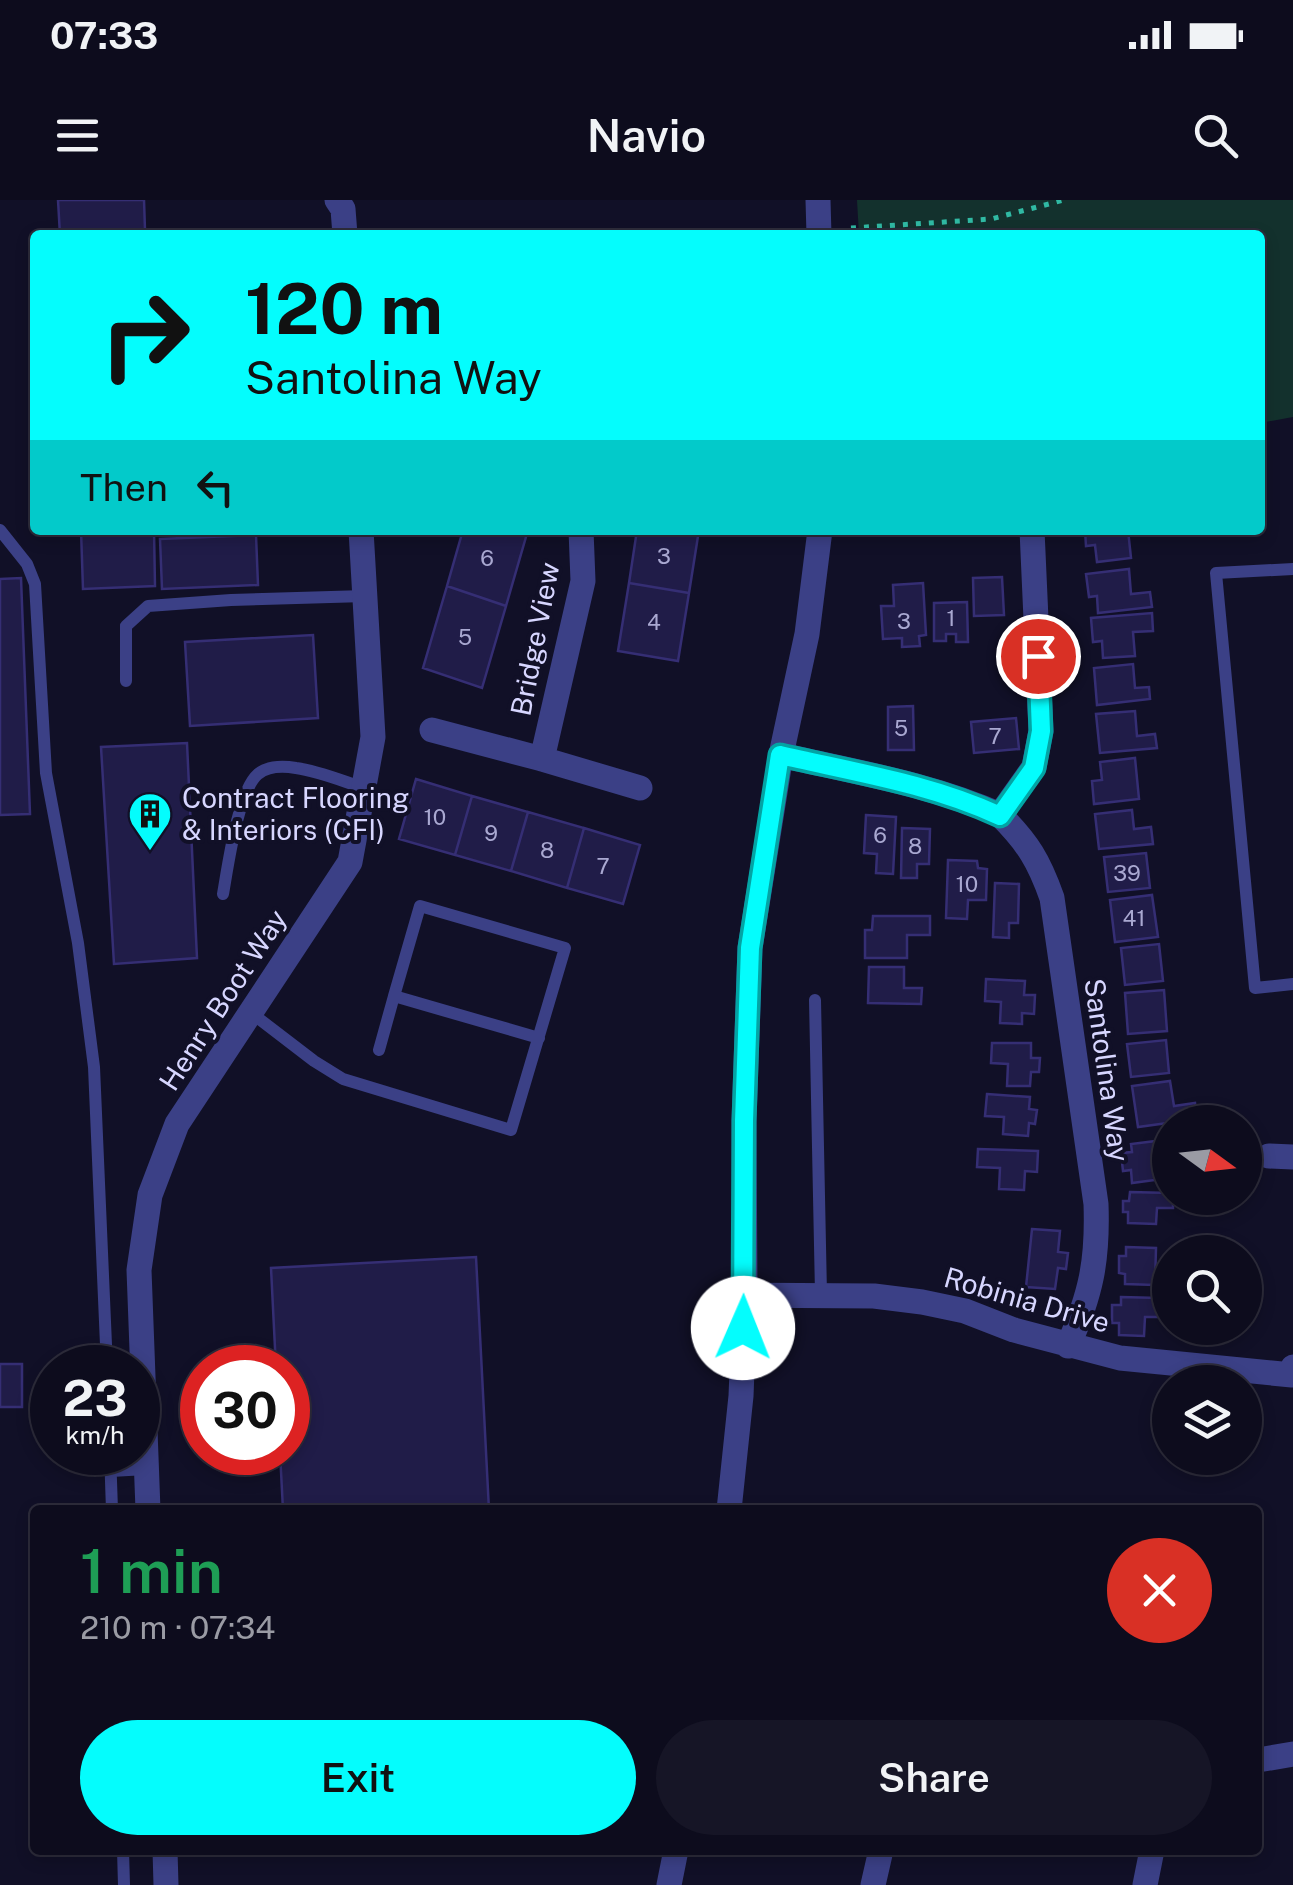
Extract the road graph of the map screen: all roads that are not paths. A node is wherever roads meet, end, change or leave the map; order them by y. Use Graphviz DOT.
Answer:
graph roads {
  1 [pos="337,200"];
  2 [pos="818,200"];
  3 [pos="344,230"];
  4 [pos="819,230"];
  5 [pos="0,530"];
  6 [pos="360,535"];
  7 [pos="581,535"];
  8 [pos="819,535"];
  9 [pos="1032,535"];
  10 [pos="1292,570"];
  11 [pos="1293,579"];
  12 [pos="365,596"];
  13 [pos="126,681"];
  14 [pos="432,730"];
  15 [pos="780,755"];
  16 [pos="542,759"];
  17 [pos="364,788"];
  18 [pos="640,788"];
  19 [pos="1000,816"];
  20 [pos="223,894"];
  21 [pos="1293,984"];
  22 [pos="394,996"];
  23 [pos="815,1000"];
  24 [pos="250,1012"];
  25 [pos="538,1038"];
  26 [pos="379,1050"];
  27 [pos="744,1294"];
  28 [pos="822,1294"];
  29 [pos="106,1345"];
  30 [pos="142,1345"];
  31 [pos="1068,1346"];
  32 [pos="1293,1367"];
  33 [pos="1292,1376"];
  34 [pos="111,1475"];
  35 [pos="146,1475"];
  36 [pos="112,1505"];
  37 [pos="148,1505"];
  38 [pos="729,1505"];
  39 [pos="1293,1754"];
  40 [pos="1262,1759"];
  41 [pos="123,1855"];
  42 [pos="165,1855"];
  43 [pos="675,1855"];
  44 [pos="880,1855"];
  45 [pos="1151,1855"];
  46 [pos="124,1885"];
  47 [pos="166,1885"];
  48 [pos="669,1885"];
  49 [pos="873,1885"];
  50 [pos="1145,1885"];
  1 -- 3 [label="street"];
  2 -- 4 [label="street"];
  5 -- 29 [label="lane"];
  6 -- 12 [label="street, Henry Boot Way"];
  7 -- 16 [label="street, Bridge View"];
  8 -- 15 [label="street"];
  9 -- 19 [label="street"];
  10 -- 11 [label="lane"];
  10 -- 21 [label="lane"];
  12 -- 13 [label="lane"];
  12 -- 17 [label="street, Henry Boot Way"];
  14 -- 16 [label="street, Bridge View"];
  15 -- 19 [label="street, Santolina Way"];
  15 -- 27 [label="street"];
  16 -- 18 [label="street, Bridge View"];
  17 -- 20 [label="lane"];
  17 -- 24 [label="street, Henry Boot Way"];
  19 -- 31 [label="street, Santolina Way"];
  22 -- 25 [label="lane"];
  22 -- 25 [label="lane"];
  22 -- 26 [label="lane"];
  23 -- 28 [label="lane"];
  24 -- 25 [label="lane"];
  24 -- 30 [label="street, Henry Boot Way"];
  27 -- 28 [label="street, Robinia Drive"];
  27 -- 38 [label="street"];
  28 -- 31 [label="street, Robinia Drive"];
  31 -- 33 [label="street, Robinia Drive"];
  32 -- 33 [label="street, Robinia Drive"];
  34 -- 36 [label="lane"];
  35 -- 37 [label="street, Henry Boot Way"];
  39 -- 40 [label="street"];
  41 -- 46 [label="lane"];
  42 -- 47 [label="street"];
  43 -- 48 [label="street"];
  44 -- 49 [label="street"];
  45 -- 50 [label="street"];
}
